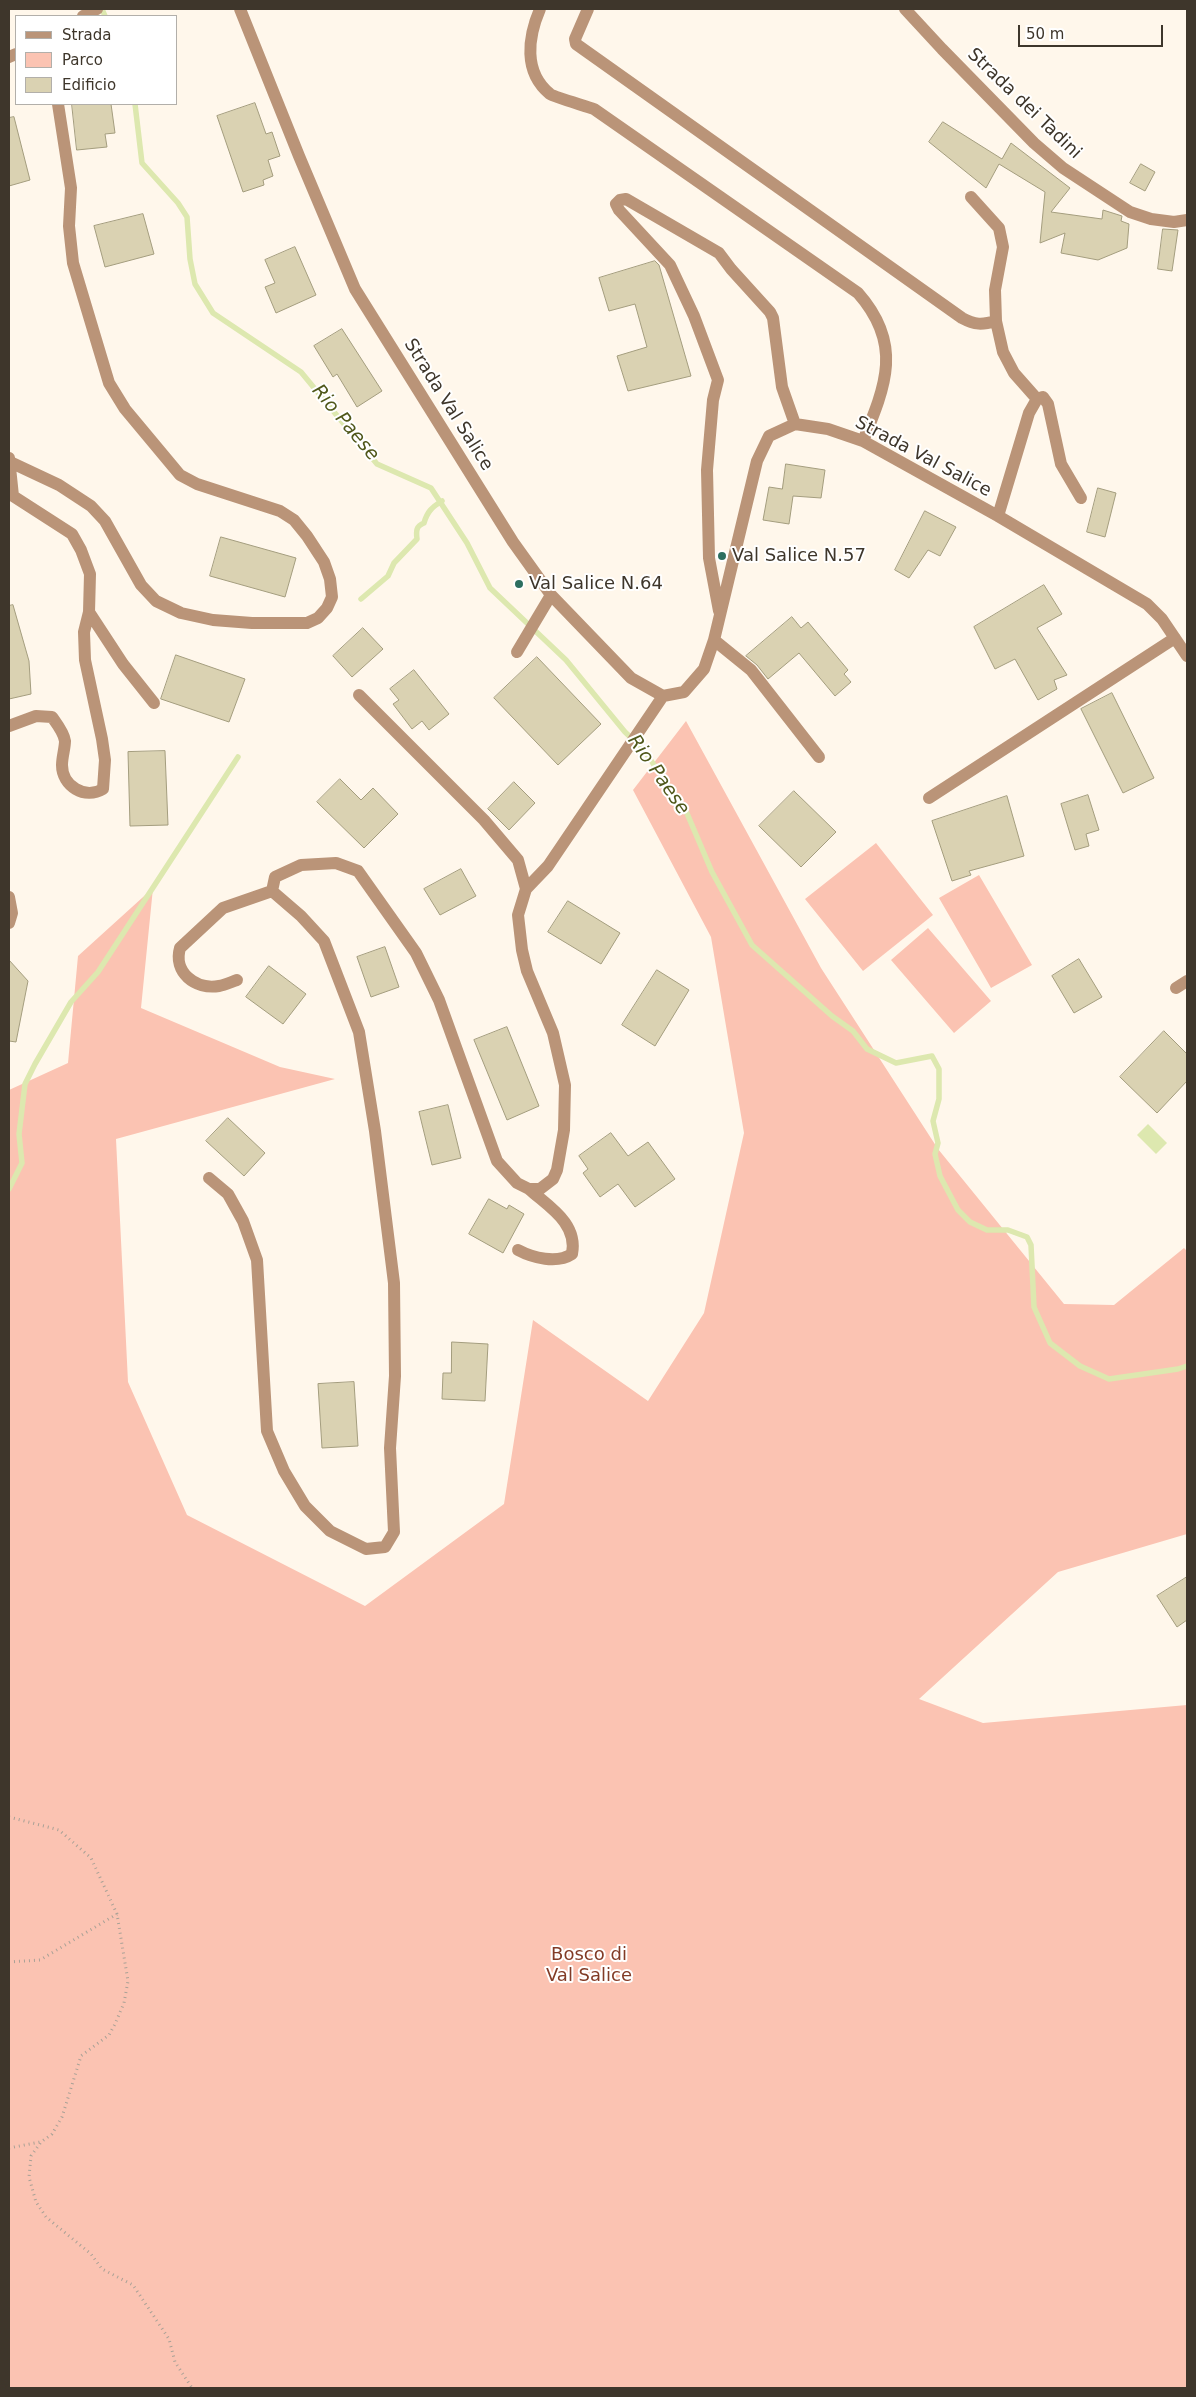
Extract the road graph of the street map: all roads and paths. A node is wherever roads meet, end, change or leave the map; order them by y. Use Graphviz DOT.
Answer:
graph roads {
  1 [pos="240,9"];
  2 [pos="540,9"];
  3 [pos="588,9"];
  4 [pos="906,9"];
  5 [pos="58,105"];
  6 [pos="971,198"];
  7 [pos="1187,220"];
  8 [pos="996,321"];
  9 [pos="1037,399"];
  10 [pos="795,424"];
  11 [pos="862,441"];
  12 [pos="9,460"];
  13 [pos="1081,498"];
  14 [pos="998,516"];
  15 [pos="551,595"];
  16 [pos="89,612"];
  17 [pos="720,616"];
  18 [pos="1176,638"];
  19 [pos="714,640"];
  20 [pos="517,652"];
  21 [pos="1187,656"];
  22 [pos="359,695"];
  23 [pos="663,696"];
  24 [pos="154,703"];
  25 [pos="9,726"];
  26 [pos="819,757"];
  27 [pos="929,798"];
  28 [pos="526,889"];
  29 [pos="272,891"];
  30 [pos="9,897"];
  31 [pos="9,922"];
  32 [pos="237,980"];
  33 [pos="209,1178"];
  34 [pos="529,1189"];
  35 [pos="518,1250"];
  36 [pos="9,1817"];
  37 [pos="117,1914"];
  38 [pos="9,1962"];
  39 [pos="41,2142"];
  40 [pos="9,2148"];
  41 [pos="192,2388"];
  1 -- 15 [label="street, Strada Val Salice"];
  2 -- 11 [label="street"];
  3 -- 8 [label="street"];
  4 -- 7 [label="street, Strada dei Tadini"];
  5 -- 12 [label="street"];
  6 -- 8 [label="street"];
  8 -- 9 [label="street"];
  9 -- 13 [label="street"];
  9 -- 14 [label="street"];
  10 -- 11 [label="street, Strada Val Salice"];
  10 -- 17 [label="street"];
  10 -- 17 [label="street"];
  11 -- 14 [label="street, Strada Val Salice"];
  12 -- 16 [label="street"];
  14 -- 18 [label="street, Strada Val Salice"];
  15 -- 20 [label="street"];
  15 -- 23 [label="street, Strada Val Salice"];
  16 -- 24 [label="street"];
  16 -- 25 [label="street"];
  17 -- 19 [label="street"];
  18 -- 21 [label="street, Strada Val Salice"];
  18 -- 27 [label="street"];
  19 -- 23 [label="street"];
  19 -- 26 [label="street"];
  22 -- 28 [label="street"];
  23 -- 28 [label="street"];
  28 -- 34 [label="street"];
  29 -- 32 [label="street"];
  29 -- 33 [label="street"];
  29 -- 34 [label="street"];
  30 -- 31 [label="street"];
  34 -- 35 [label="street"];
  36 -- 37 [label="path"];
  37 -- 38 [label="path"];
  37 -- 39 [label="path"];
  39 -- 40 [label="path"];
  39 -- 41 [label="path"];
}
